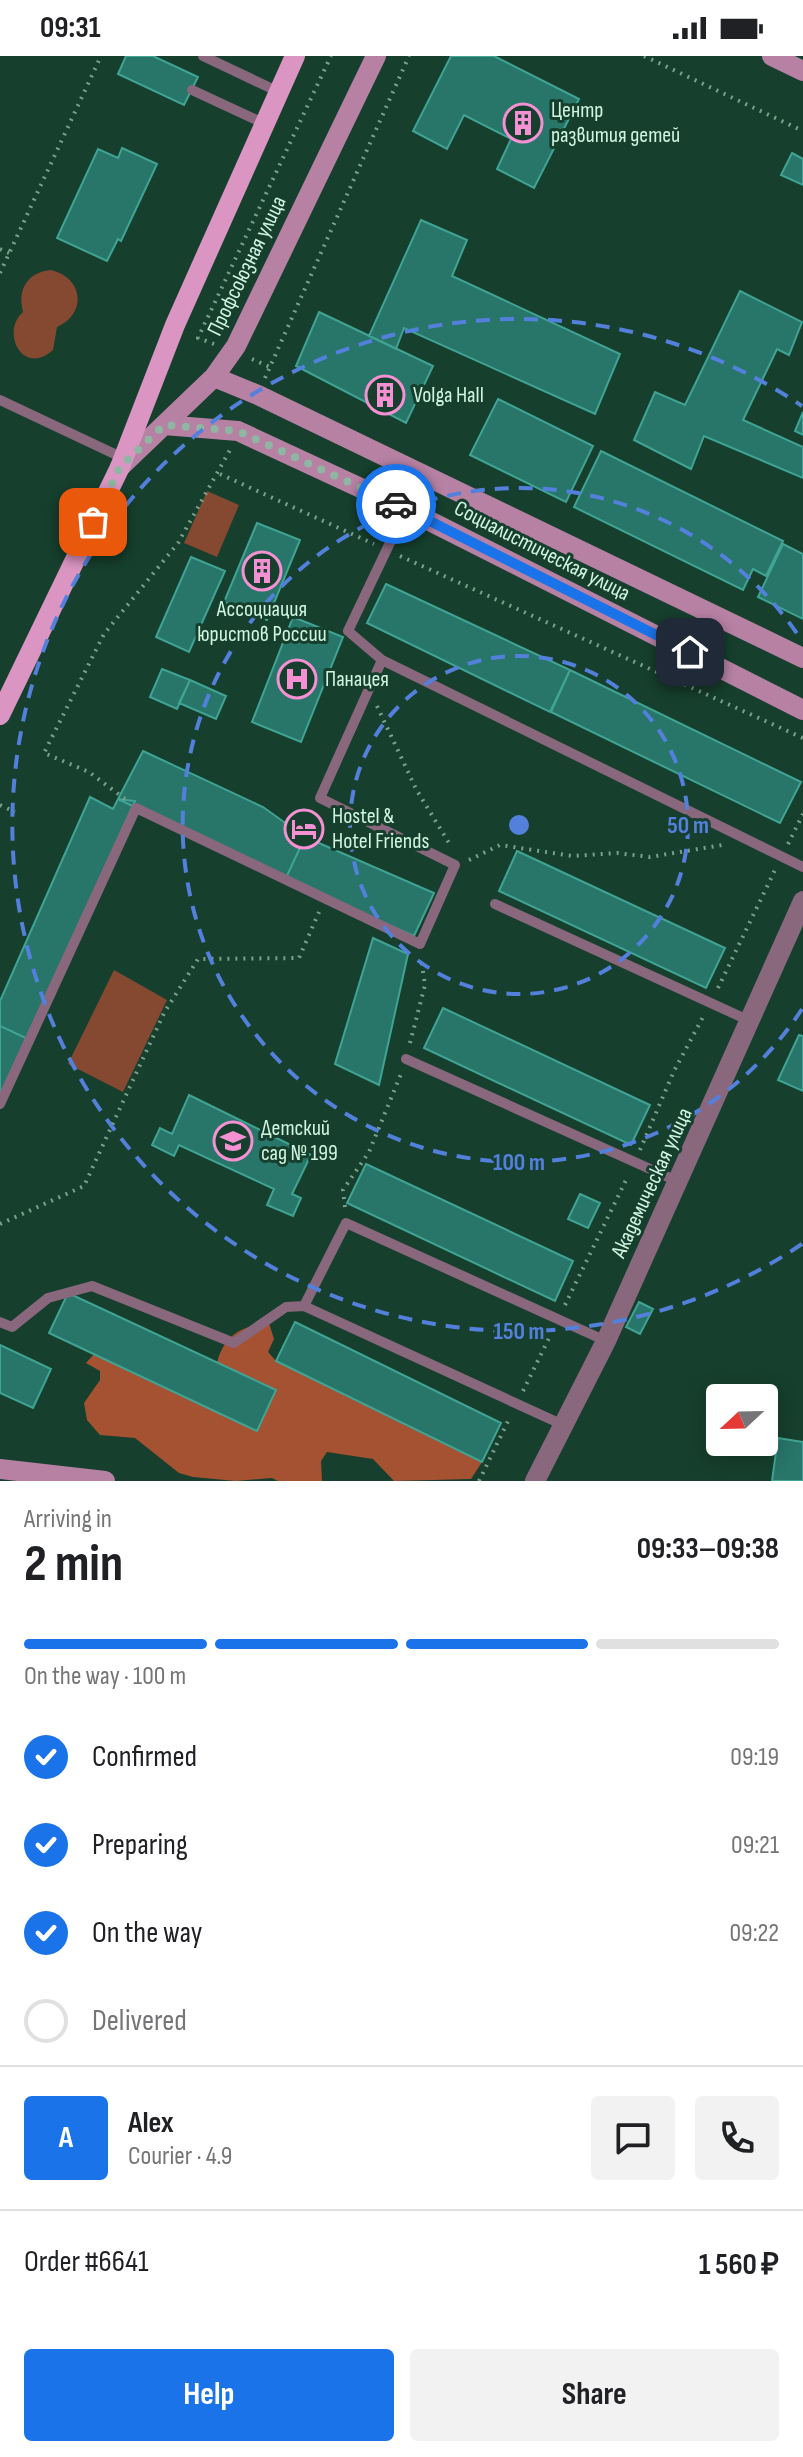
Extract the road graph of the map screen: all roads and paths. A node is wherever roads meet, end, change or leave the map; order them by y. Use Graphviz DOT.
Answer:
graph roads {
  1 [pos="101,56"];
  2 [pos="203,56"];
  3 [pos="295,56"];
  4 [pos="331,56"];
  5 [pos="376,56"];
  6 [pos="409,56"];
  7 [pos="644,56"];
  8 [pos="772,56"];
  9 [pos="803,71"];
  10 [pos="192,90"];
  11 [pos="279,92"];
  12 [pos="265,124"];
  13 [pos="803,131"];
  14 [pos="0,249"];
  15 [pos="9,253"];
  16 [pos="0,273"];
  17 [pos="198,338"];
  18 [pos="214,377"];
  19 [pos="258,395"];
  20 [pos="0,400"];
  21 [pos="164,425"];
  22 [pos="238,431"];
  23 [pos="121,462"];
  24 [pos="220,474"];
  25 [pos="406,509"];
  26 [pos="386,549"];
  27 [pos="803,658"];
  28 [pos="382,660"];
  29 [pos="369,689"];
  30 [pos="803,710"];
  31 [pos="0,715"];
  32 [pos="803,738"];
  33 [pos="0,805"];
  34 [pos="136,808"];
  35 [pos="15,812"];
  36 [pos="743,838"];
  37 [pos="455,865"];
  38 [pos="803,867"];
  39 [pos="448,880"];
  40 [pos="325,898"];
  41 [pos="803,901"];
  42 [pos="495,904"];
  43 [pos="420,944"];
  44 [pos="751,1022"];
  45 [pos="406,1059"];
  46 [pos="0,1104"];
  47 [pos="679,1182"];
  48 [pos="346,1223"];
  49 [pos="0,1224"];
  50 [pos="304,1306"];
  51 [pos="0,1322"];
  52 [pos="606,1341"];
  53 [pos="561,1424"];
  54 [pos="0,1469"];
  55 [pos="105,1481"];
  56 [pos="535,1481"];
  1 -- 15 [label="path"];
  2 -- 11 [label="lane"];
  3 -- 11 [label="main road, Профсоюзная улица"];
  4 -- 17 [label="path"];
  5 -- 18 [label="street, Профсоюзная улица"];
  6 -- 19 [label="path"];
  7 -- 13 [label="path"];
  8 -- 9 [label="street"];
  10 -- 12 [label="lane"];
  11 -- 12 [label="main road, Профсоюзная улица"];
  12 -- 23 [label="main road, Профсоюзная улица"];
  14 -- 15 [label="path"];
  15 -- 16 [label="path"];
  18 -- 19 [label="street, Социалистическая улица"];
  18 -- 21 [label="street, Профсоюзная улица"];
  19 -- 27 [label="street, Социалистическая улица"];
  20 -- 23 [label="lane"];
  21 -- 22 [label="street, Социалистическая улица"];
  21 -- 23 [label="street, Профсоюзная улица"];
  22 -- 24 [label="path"];
  22 -- 25 [label="street, Социалистическая улица"];
  23 -- 31 [label="main road, Профсоюзная улица"];
  24 -- 26 [label="path"];
  24 -- 34 [label="path"];
  25 -- 26 [label="lane"];
  25 -- 30 [label="street, Социалистическая улица"];
  26 -- 28 [label="lane"];
  26 -- 32 [label="path"];
  28 -- 29 [label="lane"];
  28 -- 36 [label="lane"];
  29 -- 37 [label="path"];
  29 -- 37 [label="lane"];
  33 -- 35 [label="path"];
  34 -- 40 [label="lane"];
  34 -- 46 [label="lane"];
  36 -- 38 [label="lane"];
  36 -- 39 [label="path"];
  37 -- 39 [label="lane"];
  39 -- 43 [label="lane"];
  40 -- 43 [label="lane"];
  40 -- 49 [label="path"];
  41 -- 44 [label="street, Академическая улица"];
  42 -- 44 [label="lane"];
  43 -- 45 [label="path"];
  44 -- 47 [label="street, Академическая улица"];
  45 -- 47 [label="lane"];
  45 -- 48 [label="path"];
  47 -- 52 [label="street, Академическая улица"];
  48 -- 50 [label="lane"];
  48 -- 52 [label="lane"];
  50 -- 51 [label="lane"];
  50 -- 53 [label="lane"];
  52 -- 53 [label="street, Академическая улица"];
  53 -- 56 [label="street, Академическая улица"];
  54 -- 55 [label="street"];
}
